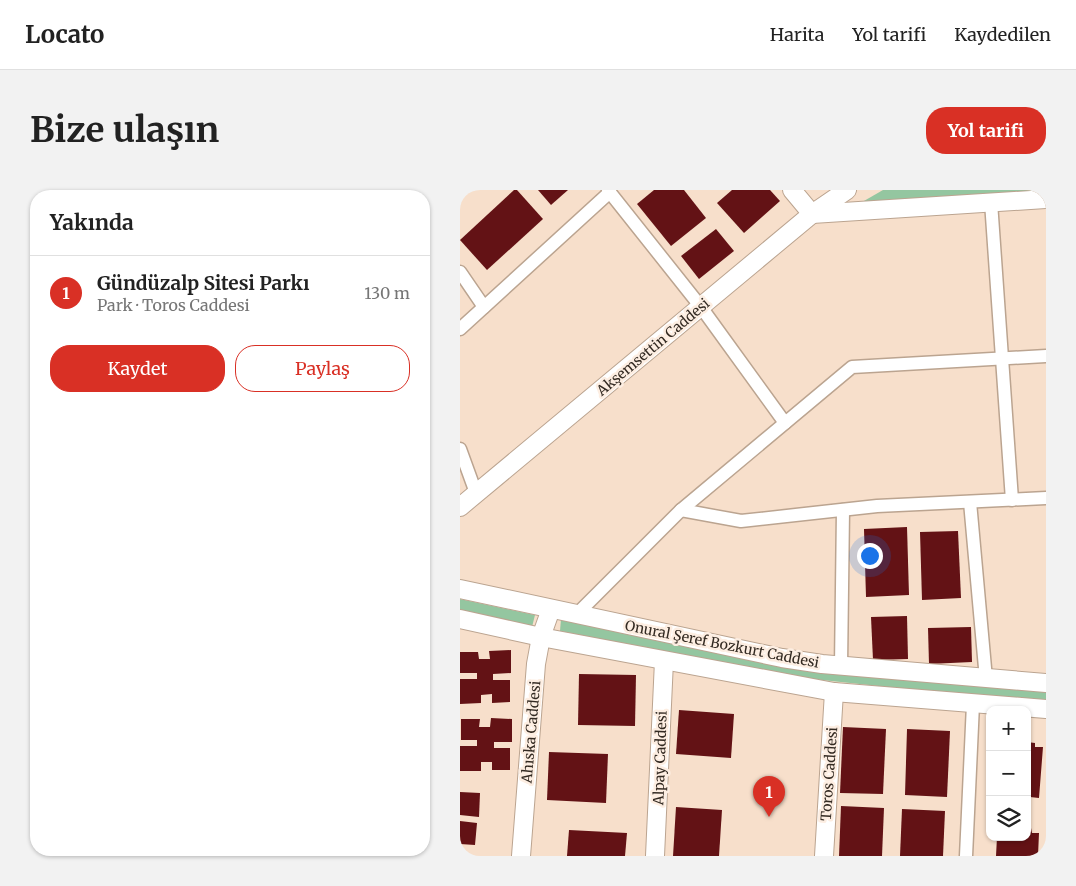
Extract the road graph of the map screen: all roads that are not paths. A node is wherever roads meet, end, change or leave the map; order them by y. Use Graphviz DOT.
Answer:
graph roads {
  1 [pos="792,190"];
  2 [pos="847,190"];
  3 [pos="609,191"];
  4 [pos="1046,199"];
  5 [pos="991,202"];
  6 [pos="812,214"];
  7 [pos="460,272"];
  8 [pos="701,306"];
  9 [pos="484,307"];
  10 [pos="460,329"];
  11 [pos="1046,356"];
  12 [pos="1003,358"];
  13 [pos="785,424"];
  14 [pos="460,449"];
  15 [pos="476,493"];
  16 [pos="1046,498"];
  17 [pos="1012,500"];
  18 [pos="970,502"];
  19 [pos="460,506"];
  20 [pos="682,510"];
  21 [pos="844,510"];
  22 [pos="460,589"];
  23 [pos="551,609"];
  24 [pos="576,615"];
  25 [pos="460,619"];
  26 [pos="540,637"];
  27 [pos="664,661"];
  28 [pos="841,666"];
  29 [pos="986,679"];
  30 [pos="1046,683"];
  31 [pos="834,692"];
  32 [pos="973,704"];
  33 [pos="1046,709"];
  34 [pos="521,856"];
  35 [pos="656,856"];
  36 [pos="824,856"];
  37 [pos="966,856"];
  1 -- 6 [label="street"];
  2 -- 6 [label="street, Akşemsettin Caddesi"];
  3 -- 8 [label="street"];
  3 -- 9 [label="street"];
  4 -- 5 [label="street"];
  5 -- 6 [label="street"];
  5 -- 12 [label="street"];
  6 -- 8 [label="street, Akşemsettin Caddesi"];
  7 -- 9 [label="street"];
  8 -- 13 [label="street"];
  8 -- 15 [label="street, Akşemsettin Caddesi"];
  9 -- 10 [label="street"];
  11 -- 12 [label="street"];
  12 -- 13 [label="street"];
  12 -- 17 [label="street"];
  13 -- 20 [label="street"];
  14 -- 15 [label="street"];
  15 -- 19 [label="street, Akşemsettin Caddesi"];
  16 -- 17 [label="street"];
  17 -- 18 [label="street"];
  18 -- 21 [label="street"];
  18 -- 29 [label="street"];
  20 -- 21 [label="street"];
  20 -- 24 [label="street"];
  21 -- 28 [label="street"];
  22 -- 23 [label="street, Onural Şeref Bozkurt Caddesi"];
  23 -- 24 [label="street, Onural Şeref Bozkurt Caddesi"];
  23 -- 26 [label="street, Ahıska Caddesi"];
  24 -- 28 [label="street, Onural Şeref Bozkurt Caddesi"];
  25 -- 26 [label="street, Onural Şeref Bozkurt Caddesi"];
  26 -- 27 [label="street, Onural Şeref Bozkurt Caddesi"];
  26 -- 34 [label="street, Ahıska Caddesi"];
  27 -- 31 [label="street, Onural Şeref Bozkurt Caddesi"];
  27 -- 35 [label="street, Alpay Caddesi"];
  28 -- 29 [label="street, Onural Şeref Bozkurt Caddesi"];
  29 -- 30 [label="street, Onural Şeref Bozkurt Caddesi"];
  31 -- 32 [label="street, Onural Şeref Bozkurt Caddesi"];
  31 -- 36 [label="street, Toros Caddesi"];
  32 -- 33 [label="street, Onural Şeref Bozkurt Caddesi"];
  32 -- 37 [label="street"];
}
